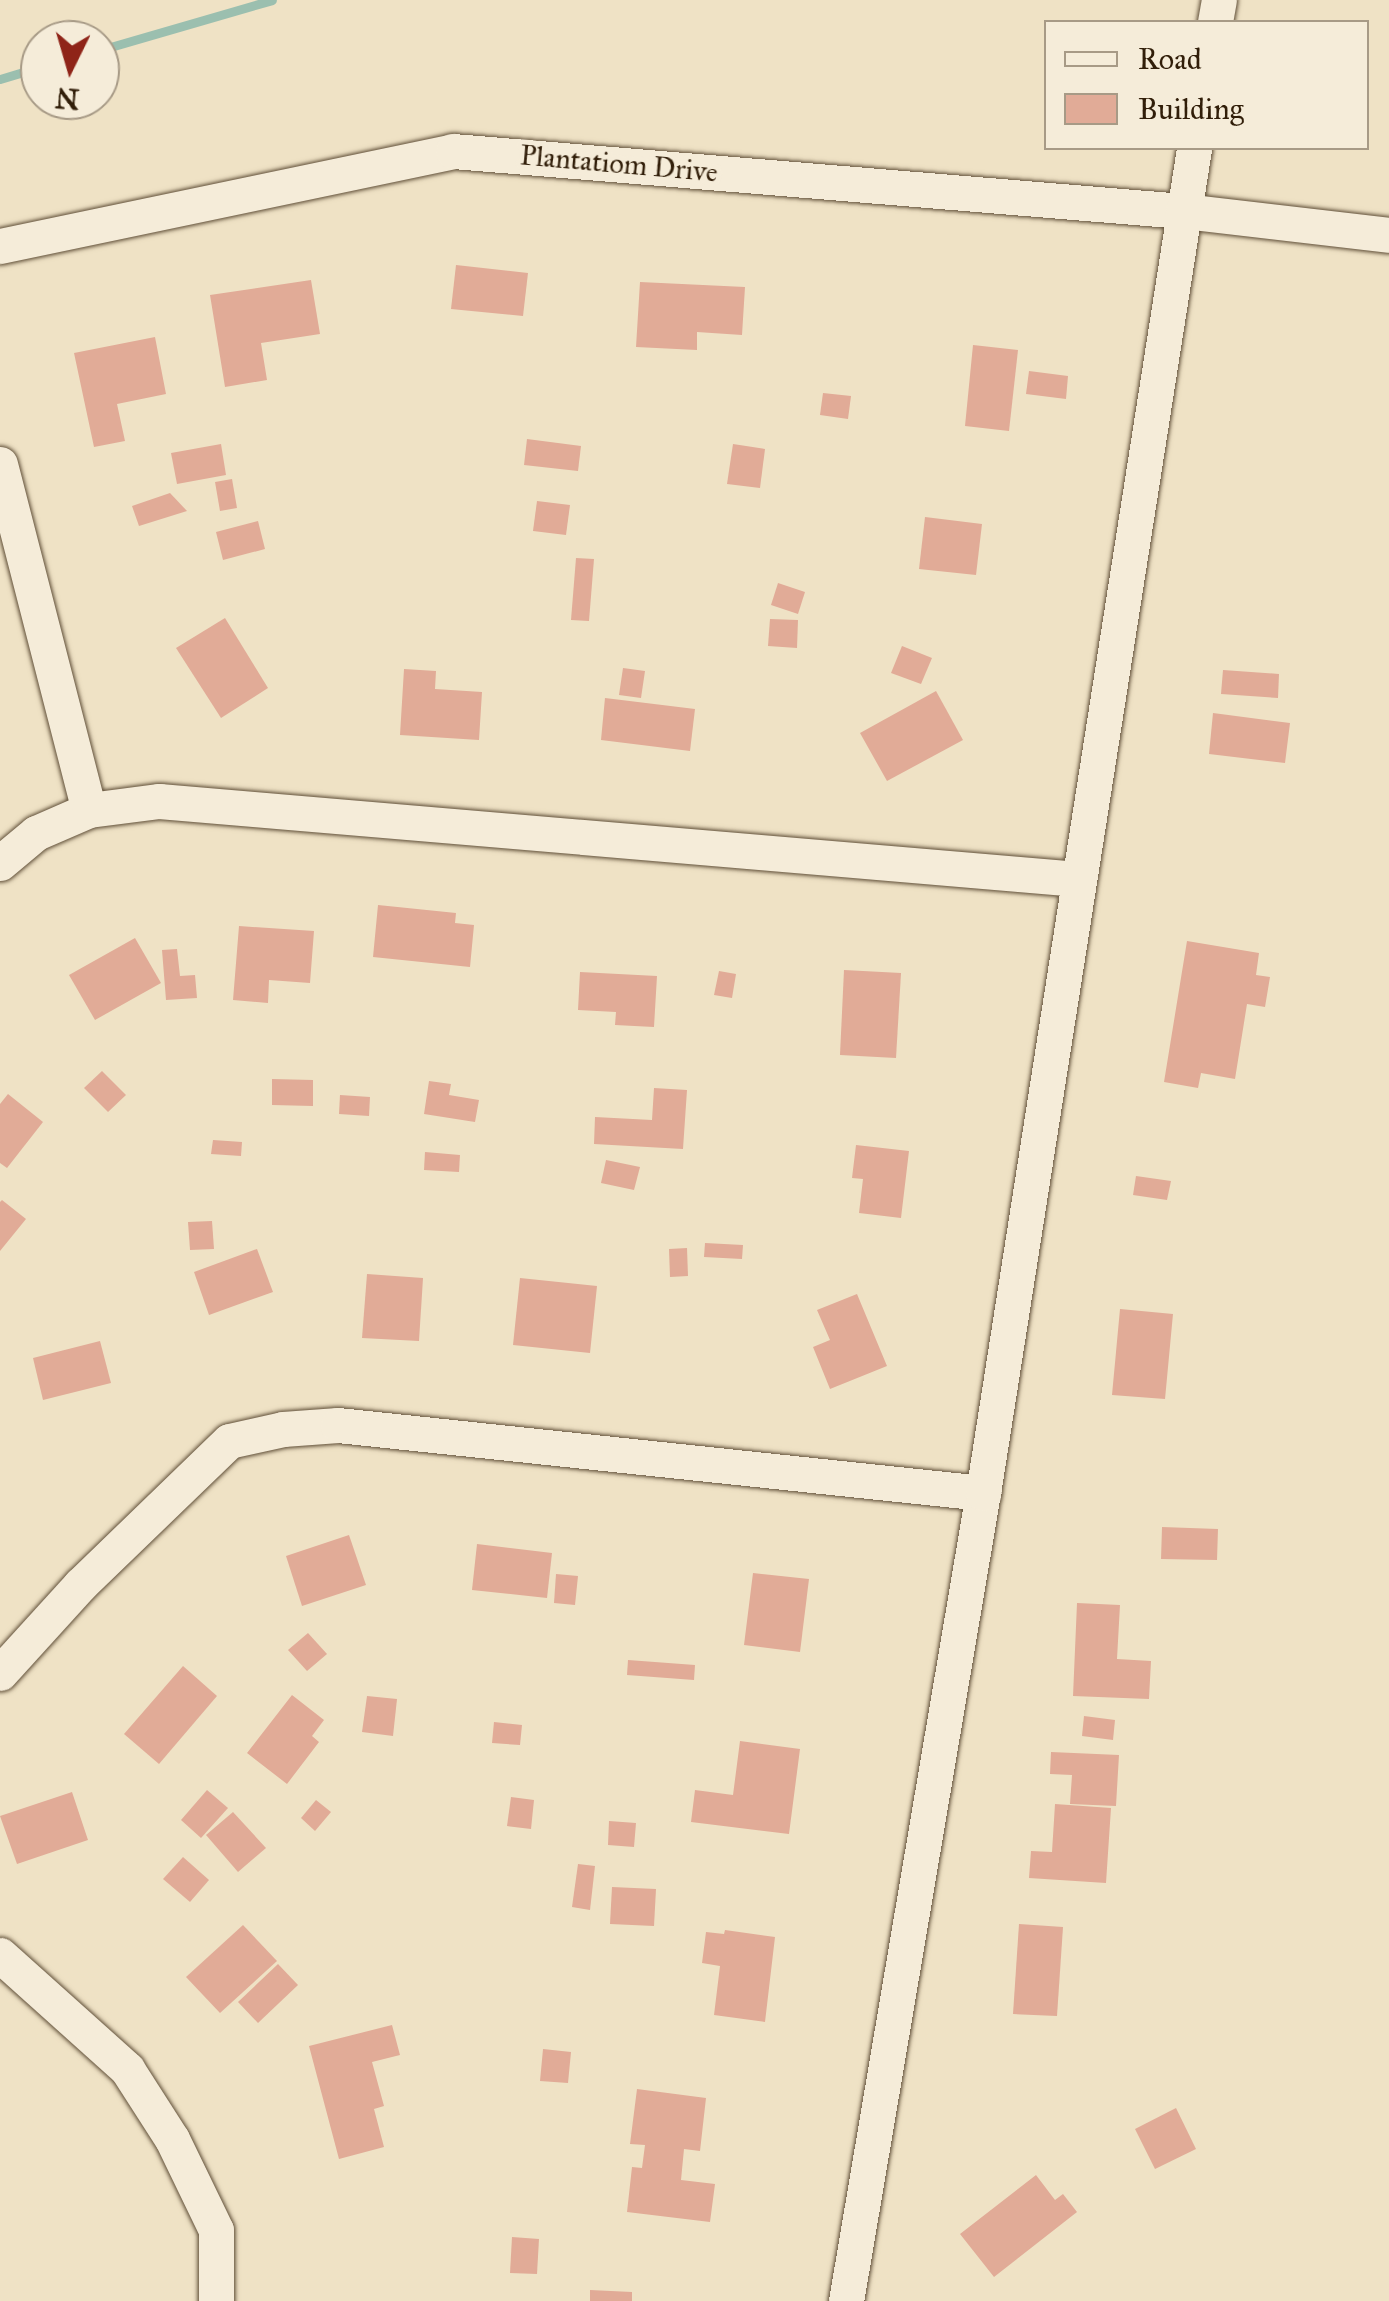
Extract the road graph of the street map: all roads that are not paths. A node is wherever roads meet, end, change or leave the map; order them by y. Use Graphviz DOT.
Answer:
graph roads {
  1 [pos="1194,150"];
  2 [pos="1183,211"];
  3 [pos="1389,235"];
  4 [pos="0,246"];
  5 [pos="0,464"];
  6 [pos="89,810"];
  7 [pos="0,863"];
  8 [pos="1078,879"];
  9 [pos="983,1493"];
  10 [pos="0,1673"];
  11 [pos="0,1955"];
  12 [pos="216,2301"];
  13 [pos="846,2301"];
  1 -- 2 [label="street"];
  2 -- 3 [label="street, Plantatiom Drive"];
  2 -- 4 [label="street, Plantatiom Drive"];
  2 -- 8 [label="street"];
  5 -- 6 [label="street"];
  6 -- 7 [label="street"];
  6 -- 8 [label="street"];
  8 -- 9 [label="street"];
  9 -- 10 [label="street"];
  9 -- 13 [label="street"];
  11 -- 12 [label="street"];
}
